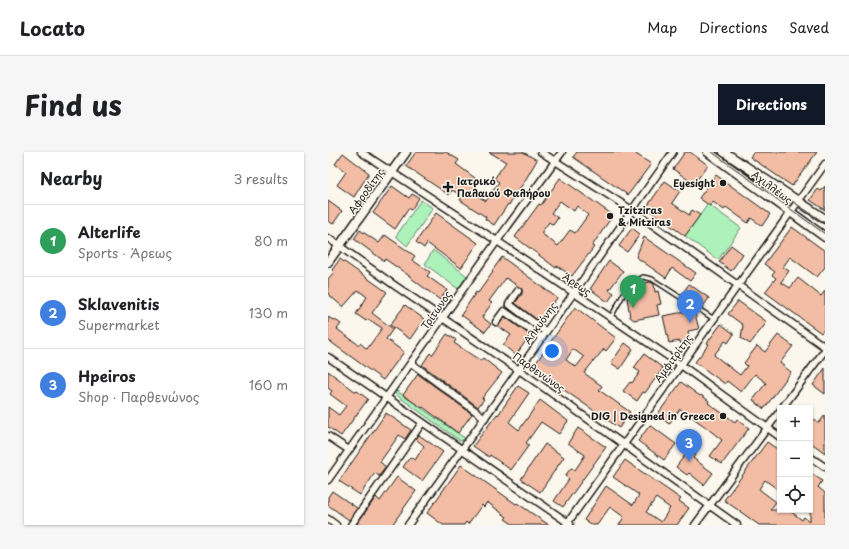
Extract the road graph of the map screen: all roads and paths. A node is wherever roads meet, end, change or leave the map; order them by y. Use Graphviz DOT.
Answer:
graph roads {
  1 [pos="361,152"];
  2 [pos="406,152"];
  3 [pos="541,152"];
  4 [pos="562,152"];
  5 [pos="673,152"];
  6 [pos="708,152"];
  7 [pos="724,152"];
  8 [pos="556,161"];
  9 [pos="825,164"];
  10 [pos="392,172"];
  11 [pos="799,201"];
  12 [pos="632,210"];
  13 [pos="790,213"];
  14 [pos="825,219"];
  15 [pos="825,237"];
  16 [pos="328,238"];
  17 [pos="497,241"];
  18 [pos="339,246"];
  19 [pos="328,262"];
  20 [pos="739,284"];
  21 [pos="518,291"];
  22 [pos="574,294"];
  23 [pos="443,318"];
  24 [pos="610,318"];
  25 [pos="714,319"];
  26 [pos="496,322"];
  27 [pos="546,332"];
  28 [pos="542,338"];
  29 [pos="825,347"];
  30 [pos="825,350"];
  31 [pos="328,357"];
  32 [pos="411,363"];
  33 [pos="681,365"];
  34 [pos="519,370"];
  35 [pos="386,398"];
  36 [pos="784,405"];
  37 [pos="777,415"];
  38 [pos="485,418"];
  39 [pos="422,423"];
  40 [pos="767,428"];
  41 [pos="777,435"];
  42 [pos="328,436"];
  43 [pos="624,444"];
  44 [pos="349,450"];
  45 [pos="461,450"];
  46 [pos="813,459"];
  47 [pos="825,467"];
  48 [pos="328,480"];
  49 [pos="710,506"];
  50 [pos="328,519"];
  51 [pos="568,524"];
  52 [pos="336,525"];
  53 [pos="351,525"];
  54 [pos="408,525"];
  55 [pos="695,525"];
  56 [pos="737,525"];
  1 -- 10 [label="street, Άρεως"];
  2 -- 10 [label="main road, Αφροδίτης"];
  3 -- 8 [label="street"];
  4 -- 8 [label="street, Τρίτωνος"];
  5 -- 12 [label="street, Αλκυόνης"];
  6 -- 13 [label="main road, Αχιλλέως"];
  7 -- 11 [label="main road, Αχιλλέως"];
  8 -- 12 [label="street"];
  8 -- 17 [label="street, Τρίτωνος"];
  9 -- 11 [label="street, Αμφιτρίτης"];
  10 -- 17 [label="street, Άρεως"];
  10 -- 18 [label="main road, Αφροδίτης"];
  11 -- 13 [label="street, Αμφιτρίτης"];
  11 -- 14 [label="main road, Αχιλλέως"];
  12 -- 20 [label="street"];
  12 -- 22 [label="street, Αλκυόνης"];
  13 -- 15 [label="main road, Αχιλλέως"];
  13 -- 20 [label="street, Αμφιτρίτης"];
  16 -- 18 [label="street, Παρθενώνος"];
  17 -- 22 [label="street, Άρεως"];
  17 -- 23 [label="street, Τρίτωνος"];
  18 -- 19 [label="main road, Αφροδίτης"];
  18 -- 23 [label="street, Παρθενώνος"];
  20 -- 25 [label="street, Αμφιτρίτης"];
  20 -- 29 [label="street"];
  21 -- 27 [label="street"];
  22 -- 24 [label="street, Άρεως"];
  22 -- 27 [label="street, Αλκυόνης"];
  23 -- 32 [label="street, Τρίτωνος"];
  23 -- 34 [label="street, Παρθενώνος"];
  24 -- 25 [label="lane"];
  24 -- 33 [label="street, Άρεως"];
  25 -- 33 [label="street, Αμφιτρίτης"];
  26 -- 28 [label="street"];
  27 -- 28 [label="street, Αλκυόνης"];
  28 -- 34 [label="street, Αλκυόνης"];
  30 -- 36 [label="street"];
  31 -- 35 [label="street"];
  32 -- 35 [label="street, Τρίτωνος"];
  32 -- 38 [label="street"];
  33 -- 40 [label="street, Άρεως"];
  33 -- 43 [label="street, Αμφιτρίτης"];
  34 -- 38 [label="street, Αλκυόνης"];
  34 -- 43 [label="street, Παρθενώνος"];
  35 -- 39 [label="street"];
  35 -- 44 [label="street, Τρίτωνος"];
  37 -- 40 [label="street"];
  38 -- 45 [label="street, Αλκυόνης"];
  39 -- 45 [label="street"];
  39 -- 53 [label="street"];
  40 -- 41 [label="street, Άρεως"];
  40 -- 49 [label="street"];
  42 -- 44 [label="street"];
  43 -- 49 [label="street, Παρθενώνος"];
  43 -- 51 [label="street, Αμφιτρίτης"];
  44 -- 48 [label="street, Τρίτωνος"];
  45 -- 51 [label="street"];
  45 -- 54 [label="street, Αλκυόνης"];
  46 -- 47 [label="street"];
  49 -- 55 [label="street"];
  49 -- 56 [label="street, Παρθενώνος"];
  50 -- 52 [label="street"];
}
